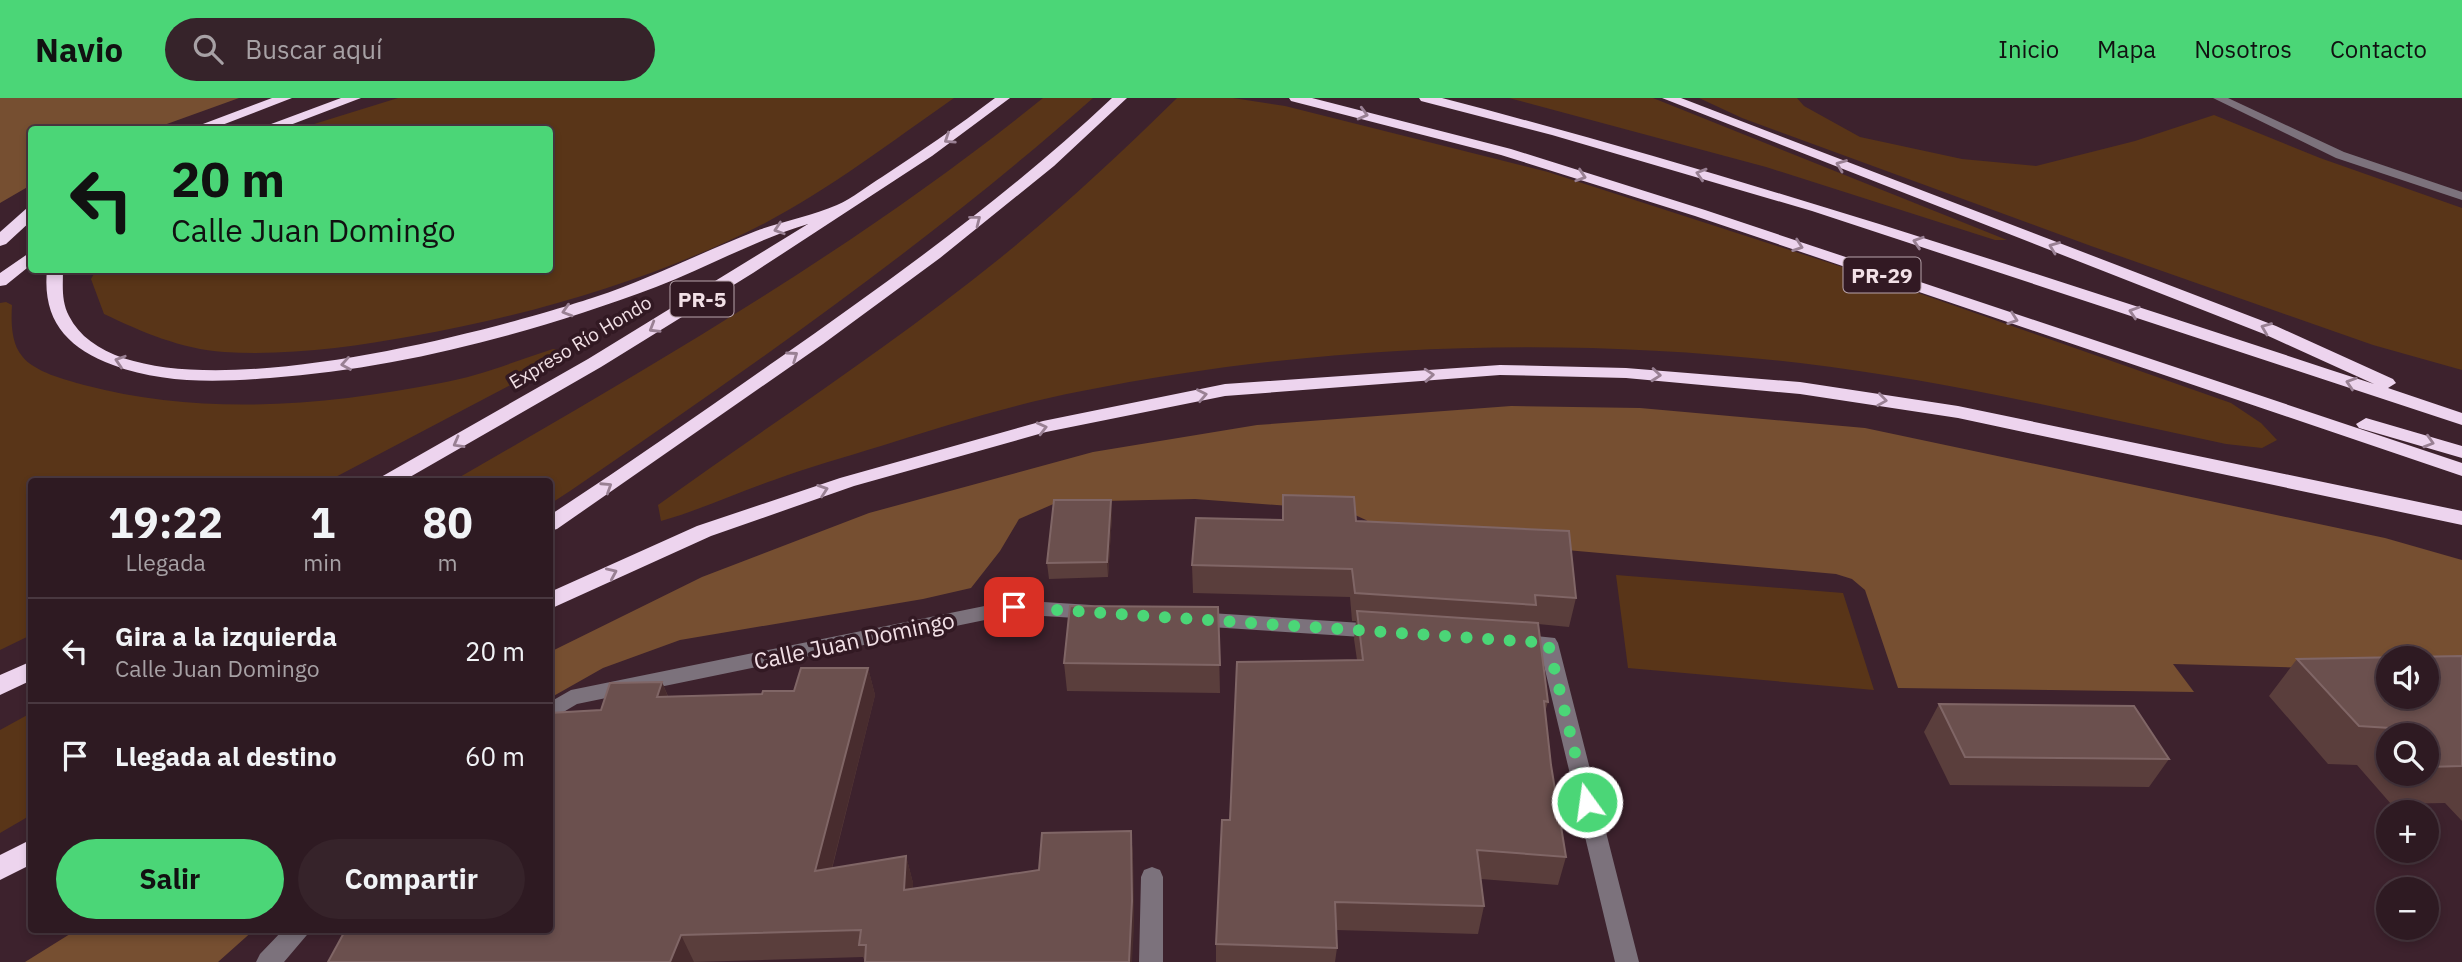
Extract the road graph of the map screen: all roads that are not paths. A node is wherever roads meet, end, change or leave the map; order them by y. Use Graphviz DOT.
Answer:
graph roads {
  1 [pos="285,98"];
  2 [pos="354,98"];
  3 [pos="1003,98"];
  4 [pos="1120,98"];
  5 [pos="1296,98"];
  6 [pos="1426,98"];
  7 [pos="1669,98"];
  8 [pos="2219,98"];
  9 [pos="205,126"];
  10 [pos="273,126"];
  11 [pos="2462,196"];
  12 [pos="844,208"];
  13 [pos="28,211"];
  14 [pos="28,213"];
  15 [pos="0,225"];
  16 [pos="0,241"];
  17 [pos="28,259"];
  18 [pos="55,273"];
  19 [pos="0,281"];
  20 [pos="2151,365"];
  21 [pos="2462,418"];
  22 [pos="2462,452"];
  23 [pos="2462,470"];
  24 [pos="393,478"];
  25 [pos="2456,518"];
  26 [pos="553,522"];
  27 [pos="553,600"];
  28 [pos="1110,613"];
  29 [pos="1178,618"];
  30 [pos="1397,632"];
  31 [pos="1493,639"];
  32 [pos="28,671"];
  33 [pos="0,686"];
  34 [pos="553,710"];
  35 [pos="28,852"];
  36 [pos="0,869"];
  37 [pos="1152,877"];
  38 [pos="296,933"];
  39 [pos="268,962"];
  40 [pos="1151,962"];
  41 [pos="1627,962"];
  1 -- 9 [label="highway"];
  2 -- 10 [label="highway"];
  3 -- 12 [label="highway, Expreso Río Hondo / PR-5, one-way"];
  26 -- 4 [label="highway, one-way"];
  5 -- 20 [label="highway, PR-29, one-way"];
  21 -- 6 [label="highway, PR-29, one-way"];
  21 -- 7 [label="highway, one-way"];
  8 -- 11 [label="street"];
  12 -- 18 [label="highway, one-way"];
  12 -- 24 [label="highway, Expreso Río Hondo / PR-5, one-way"];
  13 -- 15 [label="highway"];
  14 -- 16 [label="highway"];
  17 -- 19 [label="highway"];
  20 -- 22 [label="highway, one-way"];
  20 -- 23 [label="highway, PR-29"];
  27 -- 25 [label="highway, one-way"];
  28 -- 34 [label="street, Calle Juan Domingo"];
  29 -- 30 [label="street"];
  31 -- 41 [label="street"];
  32 -- 33 [label="highway"];
  35 -- 36 [label="highway"];
  37 -- 40 [label="street"];
  38 -- 39 [label="street"];
}
